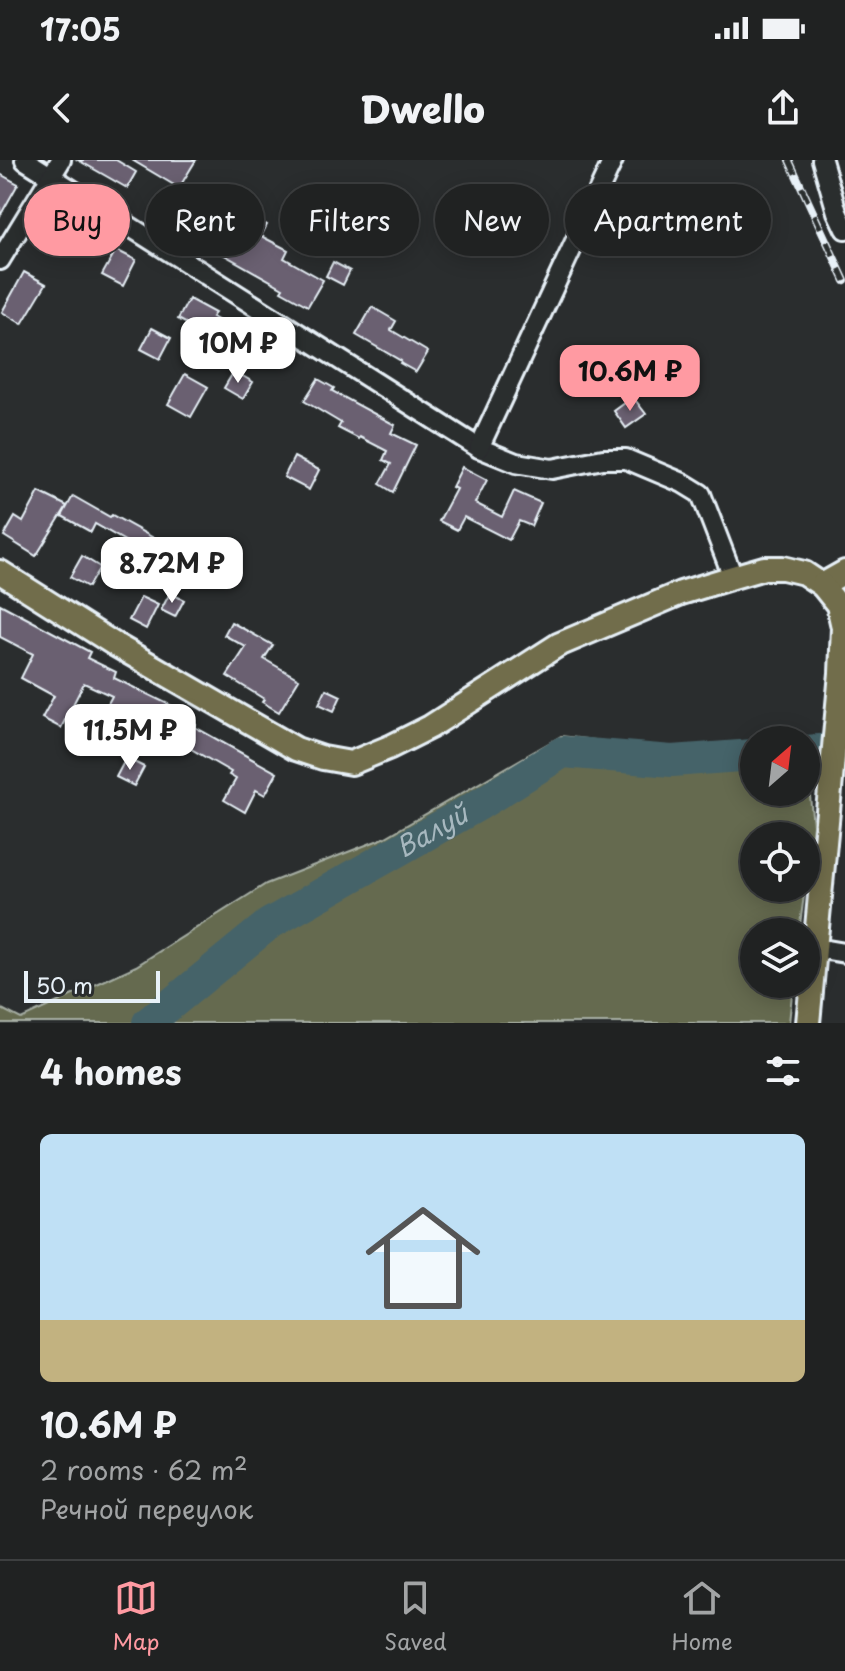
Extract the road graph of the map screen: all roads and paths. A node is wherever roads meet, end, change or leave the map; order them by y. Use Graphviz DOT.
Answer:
graph roads {
  1 [pos="25,160"];
  2 [pos="61,160"];
  3 [pos="613,160"];
  4 [pos="822,160"];
  5 [pos="51,177"];
  6 [pos="845,229"];
  7 [pos="0,260"];
  8 [pos="479,448"];
  9 [pos="0,572"];
  10 [pos="845,572"];
  11 [pos="733,577"];
  12 [pos="822,585"];
  13 [pos="819,918"];
  14 [pos="820,949"];
  15 [pos="845,953"];
  16 [pos="811,998"];
  17 [pos="808,1023"];
  1 -- 5 [label="street"];
  2 -- 5 [label="street"];
  3 -- 8 [label="street"];
  4 -- 6 [label="street"];
  5 -- 7 [label="street"];
  5 -- 8 [label="street"];
  8 -- 11 [label="street"];
  9 -- 11 [label="main road"];
  10 -- 12 [label="main road"];
  11 -- 12 [label="main road"];
  12 -- 13 [label="main road"];
  14 -- 15 [label="street"];
  16 -- 17 [label="main road"];
}
